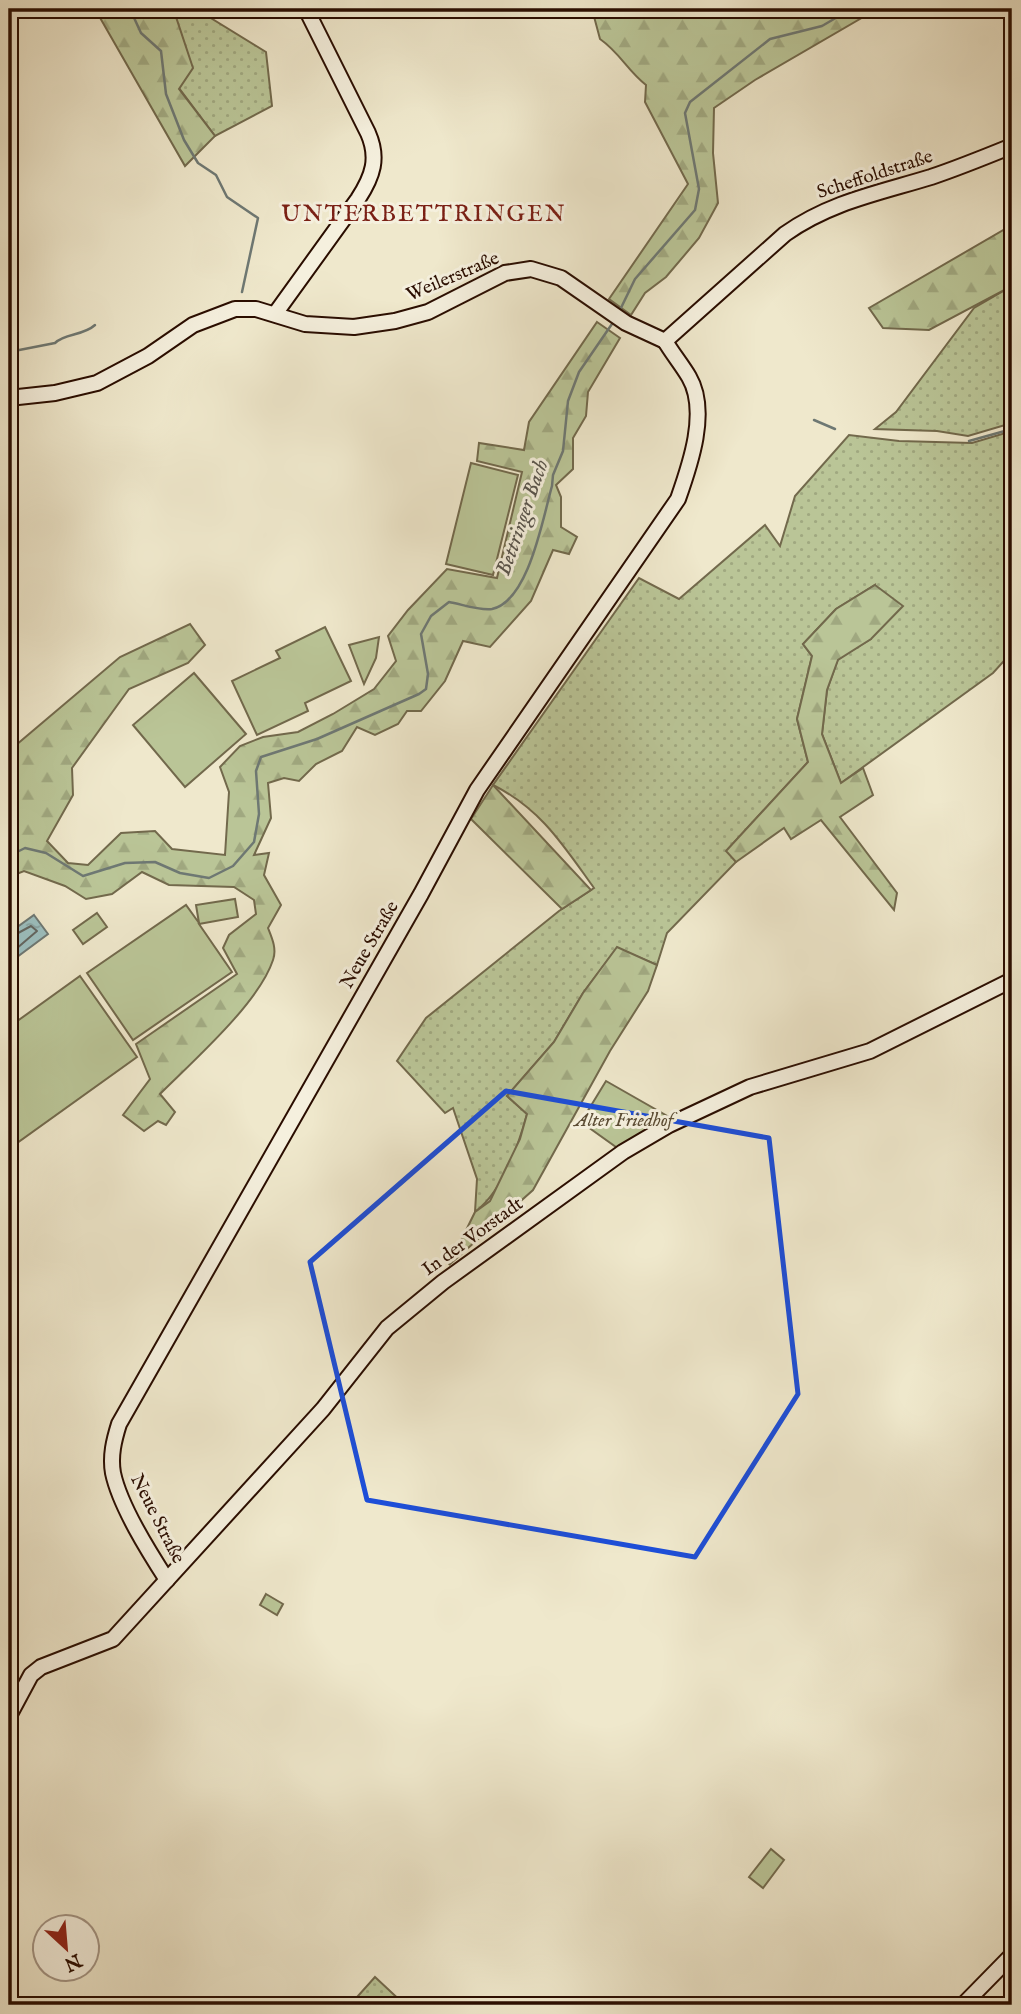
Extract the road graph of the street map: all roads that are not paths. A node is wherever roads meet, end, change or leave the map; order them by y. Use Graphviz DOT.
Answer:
graph roads {
  1 [pos="306,9"];
  2 [pos="1012,146"];
  3 [pos="275,314"];
  4 [pos="665,341"];
  5 [pos="9,398"];
  6 [pos="1012,980"];
  7 [pos="167,1580"];
  8 [pos="9,1716"];
  9 [pos="1012,1955"];
  10 [pos="963,2005"];
  1 -- 3 [label="street"];
  2 -- 4 [label="street, Scheffoldstraße"];
  3 -- 4 [label="street, Weilerstraße"];
  3 -- 5 [label="street, Weilerstraße"];
  4 -- 7 [label="street, Neue Straße"];
  6 -- 7 [label="street, In der Vorstadt"];
  7 -- 8 [label="street, In der Vorstadt"];
  9 -- 10 [label="street"];
}
